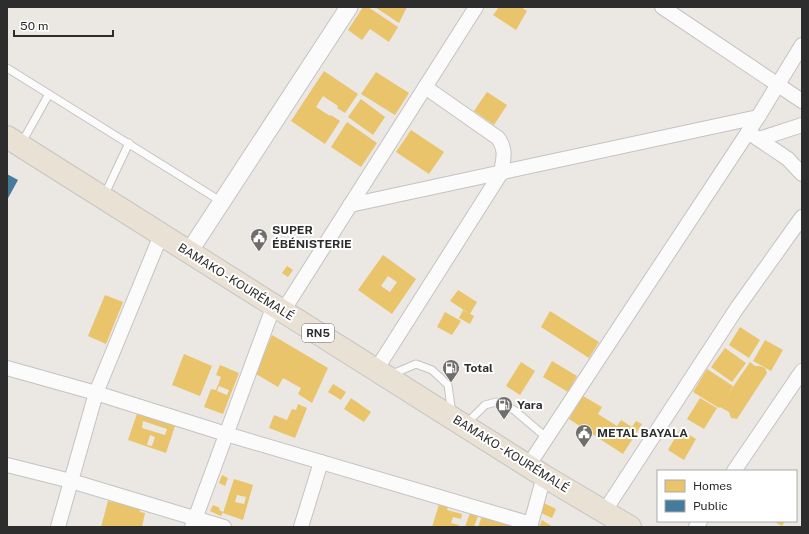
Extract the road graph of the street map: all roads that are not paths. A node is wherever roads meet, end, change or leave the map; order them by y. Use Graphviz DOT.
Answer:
graph roads {
  1 [pos="349,7"];
  2 [pos="476,7"];
  3 [pos="662,7"];
  4 [pos="802,45"];
  5 [pos="7,68"];
  6 [pos="777,84"];
  7 [pos="425,87"];
  8 [pos="49,94"];
  9 [pos="802,101"];
  10 [pos="758,116"];
  11 [pos="802,125"];
  12 [pos="753,135"];
  13 [pos="14,141"];
  14 [pos="129,143"];
  15 [pos="501,173"];
  16 [pos="802,174"];
  17 [pos="103,198"];
  18 [pos="222,202"];
  19 [pos="350,205"];
  20 [pos="801,221"];
  21 [pos="161,235"];
  22 [pos="189,252"];
  23 [pos="278,308"];
  24 [pos="7,368"];
  25 [pos="802,371"];
  26 [pos="381,373"];
  27 [pos="96,393"];
  28 [pos="459,422"];
  29 [pos="226,434"];
  30 [pos="547,438"];
  31 [pos="321,462"];
  32 [pos="7,464"];
  33 [pos="735,470"];
  34 [pos="536,471"];
  35 [pos="71,481"];
  36 [pos="604,512"];
  37 [pos="193,523"];
  38 [pos="531,525"];
  39 [pos="58,527"];
  40 [pos="224,527"];
  41 [pos="301,527"];
  42 [pos="630,527"];
  1 -- 18 [label="street"];
  2 -- 7 [label="street"];
  3 -- 6 [label="street"];
  4 -- 6 [label="street"];
  5 -- 8 [label="lane"];
  6 -- 9 [label="street"];
  6 -- 10 [label="street"];
  7 -- 15 [label="street"];
  7 -- 19 [label="street"];
  8 -- 13 [label="lane"];
  8 -- 14 [label="lane"];
  10 -- 12 [label="street"];
  10 -- 15 [label="street"];
  11 -- 12 [label="street"];
  12 -- 16 [label="street"];
  12 -- 30 [label="street"];
  13 -- 17 [label="highway, BAMAKO - KOURÉMALÉ / RN5"];
  14 -- 17 [label="lane"];
  14 -- 18 [label="lane"];
  15 -- 19 [label="street"];
  15 -- 26 [label="street"];
  17 -- 21 [label="highway, BAMAKO - KOURÉMALÉ / RN5"];
  18 -- 22 [label="street"];
  19 -- 23 [label="street"];
  20 -- 36 [label="street"];
  21 -- 22 [label="highway, BAMAKO - KOURÉMALÉ / RN5"];
  21 -- 27 [label="street"];
  22 -- 23 [label="highway, BAMAKO - KOURÉMALÉ / RN5"];
  23 -- 26 [label="highway, BAMAKO - KOURÉMALÉ / RN5"];
  23 -- 29 [label="street"];
  24 -- 27 [label="street"];
  25 -- 33 [label="street"];
  26 -- 28 [label="highway, BAMAKO - KOURÉMALÉ / RN5"];
  26 -- 28 [label="lane"];
  27 -- 29 [label="street"];
  27 -- 35 [label="street"];
  28 -- 30 [label="lane"];
  28 -- 34 [label="highway, BAMAKO - KOURÉMALÉ / RN5"];
  29 -- 31 [label="street"];
  29 -- 37 [label="street"];
  30 -- 34 [label="street"];
  31 -- 38 [label="street"];
  31 -- 41 [label="street"];
  32 -- 35 [label="street"];
  34 -- 36 [label="highway, BAMAKO - KOURÉMALÉ / RN5"];
  34 -- 38 [label="street"];
  35 -- 37 [label="street"];
  35 -- 39 [label="street"];
  36 -- 42 [label="highway, BAMAKO - KOURÉMALÉ / RN5"];
  37 -- 40 [label="street"];
}
